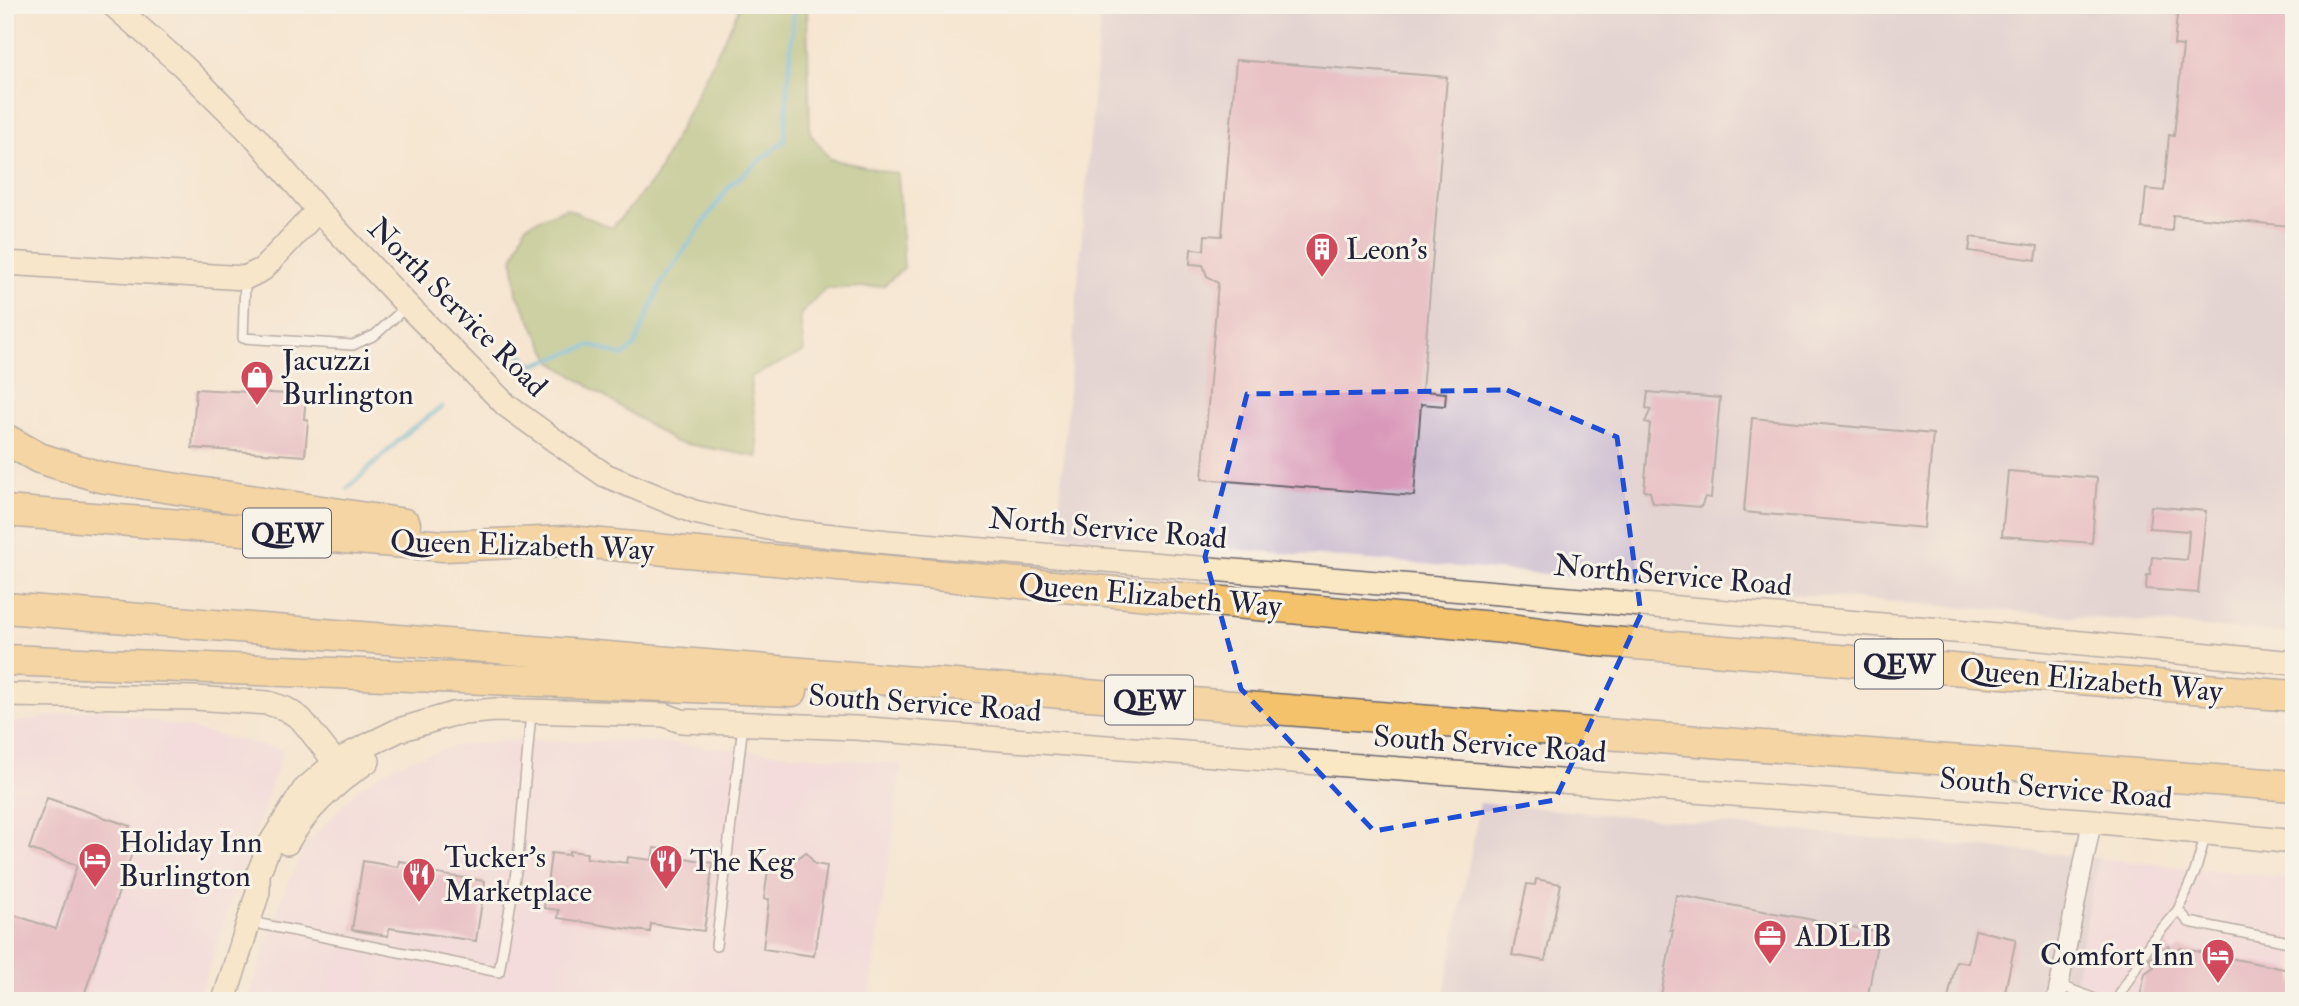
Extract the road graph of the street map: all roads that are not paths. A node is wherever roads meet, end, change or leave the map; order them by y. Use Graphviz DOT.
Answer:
graph roads {
  1 [pos="113,5"];
  2 [pos="318,210"];
  3 [pos="5,263"];
  4 [pos="245,278"];
  5 [pos="407,305"];
  6 [pos="5,439"];
  7 [pos="5,510"];
  8 [pos="569,541"];
  9 [pos="5,608"];
  10 [pos="5,660"];
  11 [pos="2294,663"];
  12 [pos="902,681"];
  13 [pos="5,695"];
  14 [pos="2294,696"];
  15 [pos="531,718"];
  16 [pos="744,723"];
  17 [pos="345,767"];
  18 [pos="2294,786"];
  19 [pos="2092,821"];
  20 [pos="2206,832"];
  21 [pos="2294,842"];
  22 [pos="2178,910"];
  23 [pos="249,922"];
  24 [pos="2294,943"];
  25 [pos="716,946"];
  26 [pos="2057,993"];
  27 [pos="225,1001"];
  28 [pos="2100,1001"];
  29 [pos="2116,1001"];
  1 -- 2 [label="street, North Service Road"];
  2 -- 4 [label="street"];
  2 -- 5 [label="street, North Service Road"];
  3 -- 4 [label="street"];
  4 -- 5 [label="lane"];
  5 -- 11 [label="street, North Service Road"];
  6 -- 8 [label="highway"];
  7 -- 8 [label="highway, Queen Elizabeth Way / QEW"];
  8 -- 14 [label="highway, Queen Elizabeth Way / QEW"];
  9 -- 12 [label="highway, QEW"];
  10 -- 12 [label="highway"];
  12 -- 18 [label="highway, QEW"];
  13 -- 17 [label="street"];
  15 -- 16 [label="street, South Service Road"];
  15 -- 17 [label="street, South Service Road"];
  15 -- 23 [label="lane"];
  16 -- 19 [label="street, South Service Road"];
  16 -- 25 [label="lane"];
  17 -- 23 [label="street, South Service Road"];
  19 -- 20 [label="street, South Service Road"];
  19 -- 26 [label="street"];
  20 -- 21 [label="street, South Service Road"];
  20 -- 22 [label="lane"];
  22 -- 24 [label="lane"];
  22 -- 29 [label="lane"];
  23 -- 27 [label="street, South Service Road"];
  26 -- 28 [label="lane"];
}
